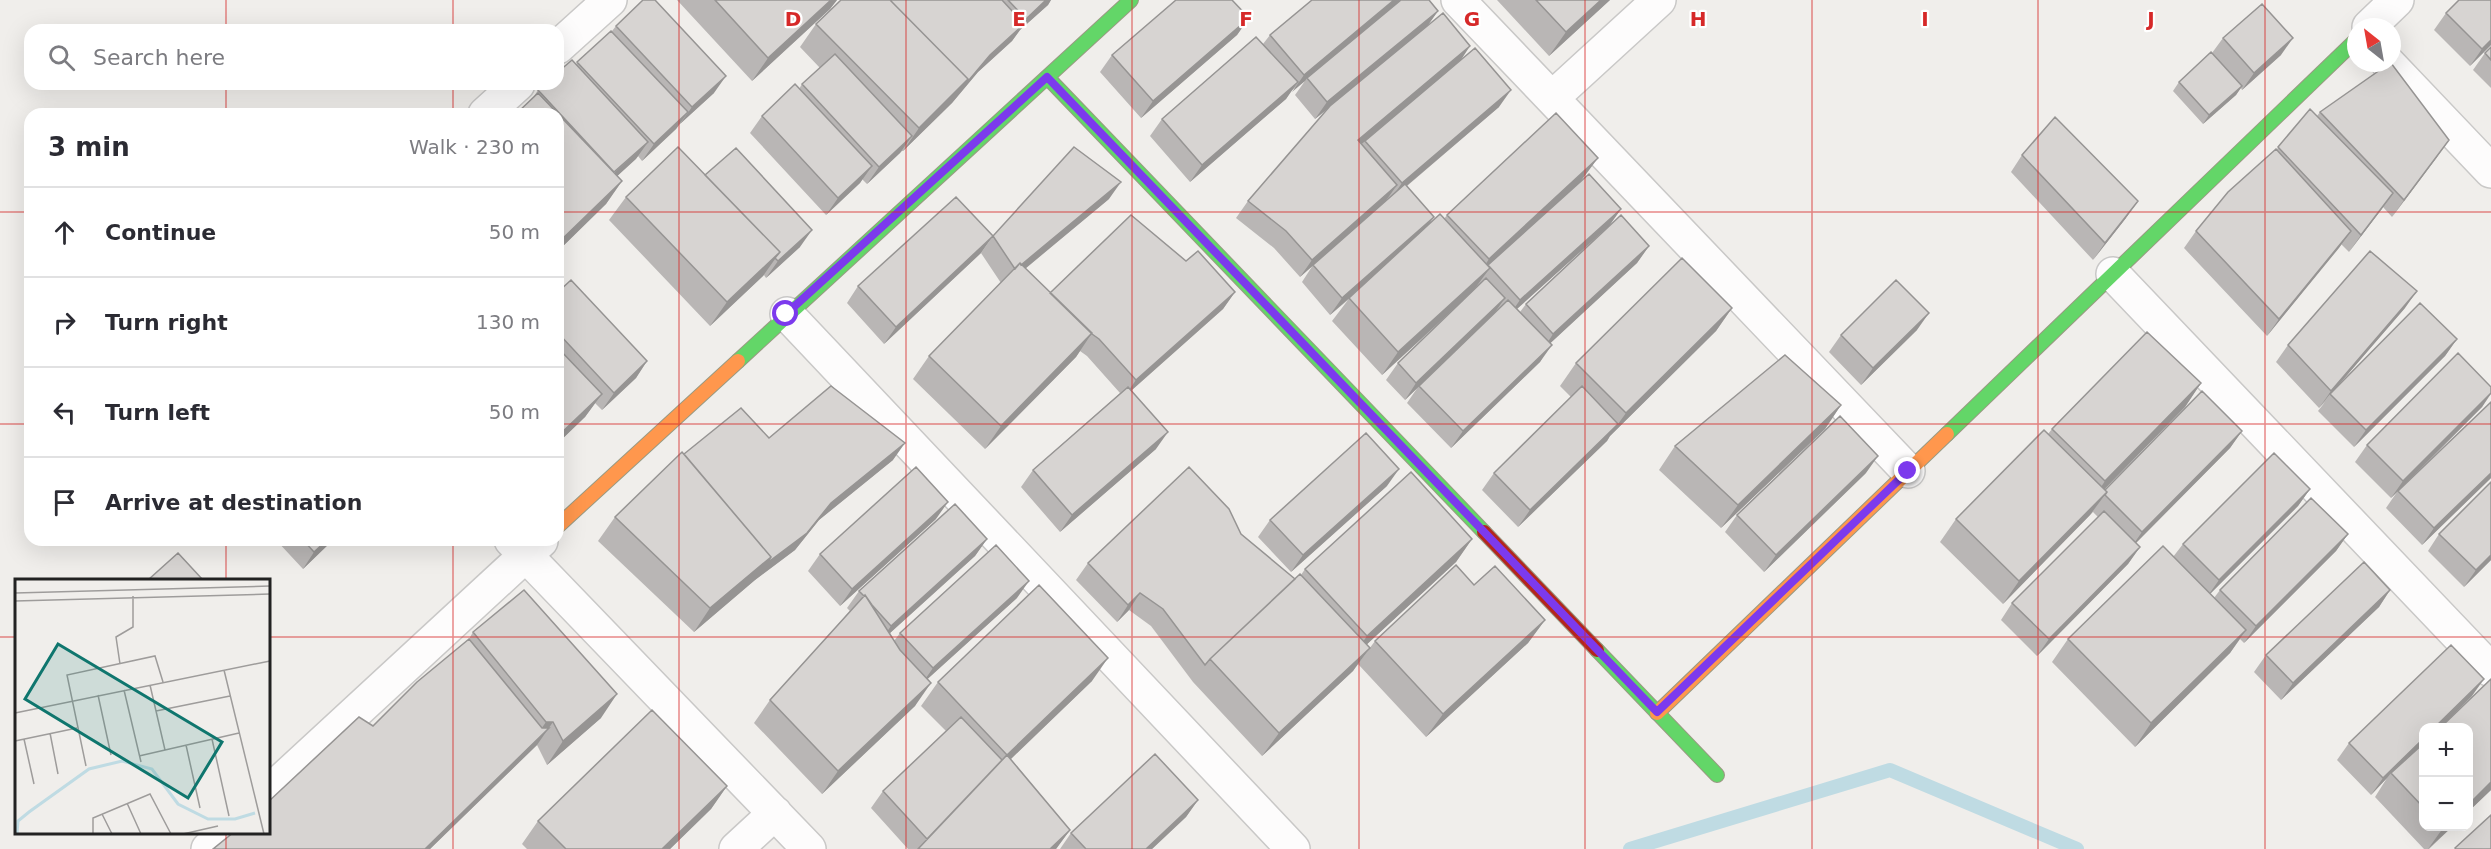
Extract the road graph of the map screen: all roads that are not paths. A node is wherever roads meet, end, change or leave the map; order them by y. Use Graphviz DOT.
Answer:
graph roads {
  1 [pos="610,0"];
  2 [pos="1131,0"];
  3 [pos="1458,0"];
  4 [pos="1659,0"];
  5 [pos="2397,0"];
  6 [pos="2378,18"];
  7 [pos="564,42"];
  8 [pos="2347,49"];
  9 [pos="2397,72"];
  10 [pos="1047,77"];
  11 [pos="511,90"];
  12 [pos="1552,98"];
  13 [pos="492,108"];
  14 [pos="2491,171"];
  15 [pos="2113,274"];
  16 [pos="786,314"];
  17 [pos="1908,471"];
  18 [pos="564,520"];
  19 [pos="526,546"];
  20 [pos="528,546"];
  21 [pos="2491,670"];
  22 [pos="1657,712"];
  23 [pos="1717,775"];
  24 [pos="270,791"];
  25 [pos="775,813"];
  26 [pos="224,834"];
  27 [pos="208,849"];
  28 [pos="736,849"];
  29 [pos="809,849"];
  30 [pos="1293,849"];
  1 -- 7 [label="street"];
  2 -- 10 [label="street"];
  3 -- 12 [label="street"];
  4 -- 12 [label="street"];
  5 -- 6 [label="street"];
  8 -- 15 [label="street"];
  9 -- 14 [label="street"];
  10 -- 16 [label="street"];
  10 -- 22 [label="street"];
  11 -- 13 [label="street"];
  12 -- 17 [label="street"];
  15 -- 17 [label="street"];
  15 -- 21 [label="street"];
  16 -- 18 [label="street"];
  16 -- 30 [label="street"];
  17 -- 22 [label="street"];
  19 -- 24 [label="street"];
  20 -- 25 [label="street"];
  22 -- 23 [label="street"];
  25 -- 28 [label="street"];
  25 -- 29 [label="street"];
  26 -- 27 [label="street"];
}
